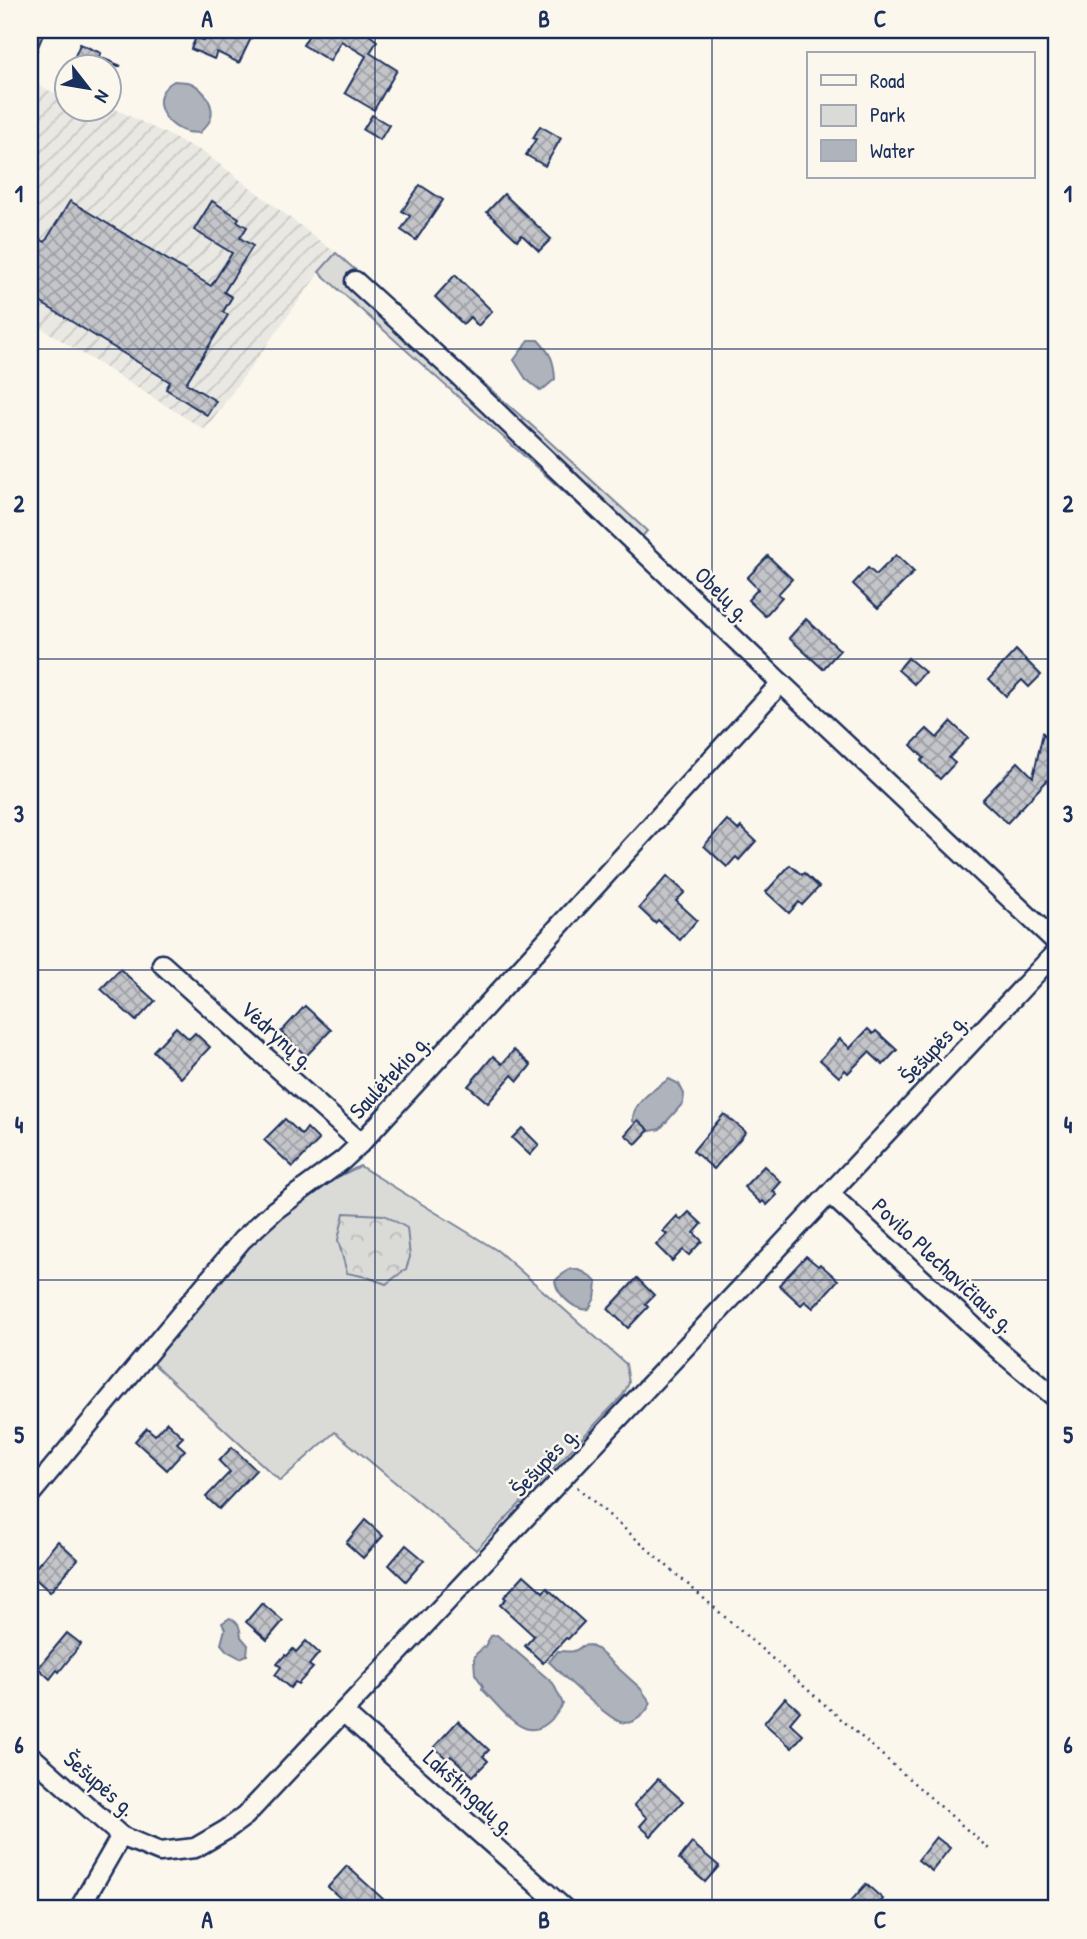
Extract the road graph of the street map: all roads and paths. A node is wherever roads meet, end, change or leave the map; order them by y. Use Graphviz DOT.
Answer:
graph roads {
  1 [pos="355,281"];
  2 [pos="781,683"];
  3 [pos="1057,943"];
  4 [pos="1057,951"];
  5 [pos="162,964"];
  6 [pos="361,1143"];
  7 [pos="830,1194"];
  8 [pos="1057,1399"];
  9 [pos="564,1475"];
  10 [pos="30,1495"];
  11 [pos="343,1712"];
  12 [pos="30,1755"];
  13 [pos="121,1836"];
  14 [pos="989,1849"];
  15 [pos="79,1909"];
  16 [pos="565,1909"];
  1 -- 2 [label="street, Obelų g."];
  2 -- 3 [label="street, Obelų g."];
  2 -- 6 [label="street, Saulėtekio g."];
  4 -- 7 [label="street, Šešupės g."];
  5 -- 6 [label="street, Vėdrynų g."];
  6 -- 10 [label="street, Saulėtekio g."];
  7 -- 8 [label="street, Povilo Plechavičiaus g."];
  7 -- 9 [label="street, Šešupės g."];
  9 -- 11 [label="street, Šešupės g."];
  9 -- 14 [label="path"];
  11 -- 13 [label="street, Šešupės g."];
  11 -- 16 [label="street, Lakštingalų g."];
  12 -- 13 [label="street, Šešupės g."];
  13 -- 15 [label="street"];
}
